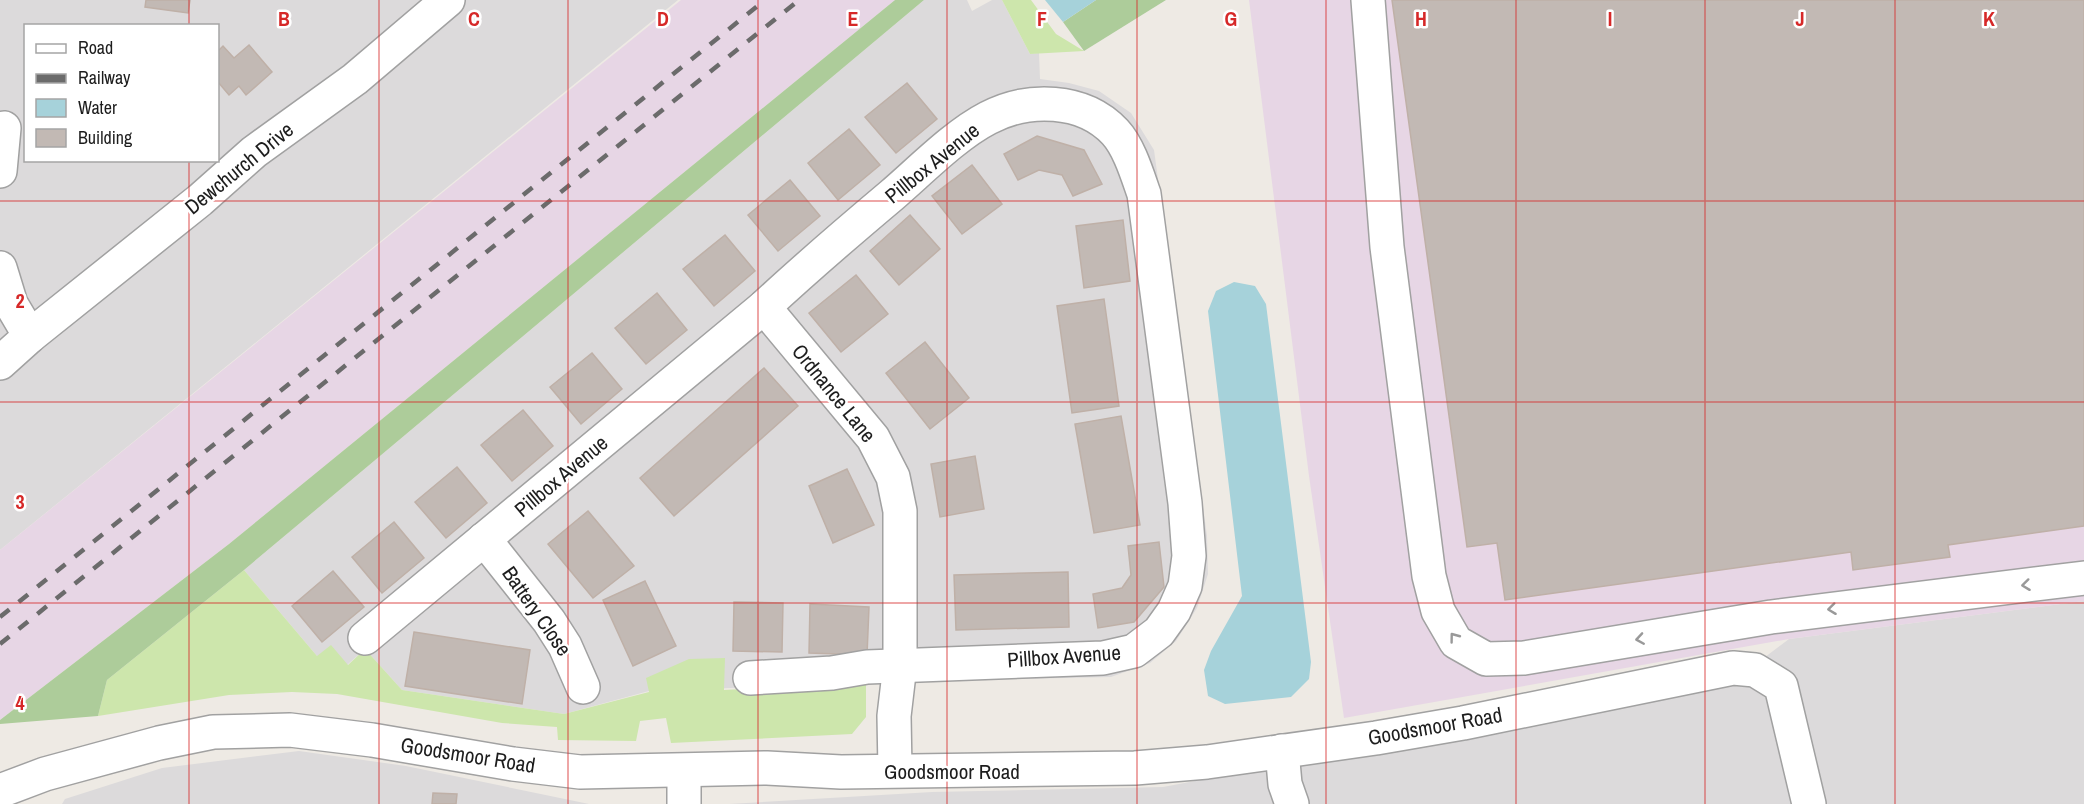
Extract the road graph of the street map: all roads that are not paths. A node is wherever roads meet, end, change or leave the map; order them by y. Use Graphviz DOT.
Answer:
graph roads {
  1 [pos="448,0"];
  2 [pos="1368,0"];
  3 [pos="4,128"];
  4 [pos="0,171"];
  5 [pos="0,268"];
  6 [pos="764,307"];
  7 [pos="30,336"];
  8 [pos="0,363"];
  9 [pos="484,539"];
  10 [pos="2084,578"];
  11 [pos="365,638"];
  12 [pos="900,665"];
  13 [pos="750,678"];
  14 [pos="583,687"];
  15 [pos="1282,751"];
  16 [pos="895,770"];
  17 [pos="684,771"];
  18 [pos="0,791"];
  19 [pos="684,804"];
  20 [pos="1292,804"];
  21 [pos="1809,804"];
  1 -- 7 [label="street, Dewchurch Drive"];
  10 -- 2 [label="street, one-way"];
  3 -- 4 [label="street"];
  5 -- 7 [label="street"];
  6 -- 9 [label="street, Pillbox Avenue"];
  6 -- 12 [label="street, Ordnance Lane"];
  6 -- 12 [label="street, Pillbox Avenue"];
  7 -- 8 [label="street, Dewchurch Drive"];
  9 -- 11 [label="street, Pillbox Avenue"];
  9 -- 14 [label="street, Battery Close"];
  12 -- 13 [label="street"];
  12 -- 16 [label="street, Ordnance Lane"];
  15 -- 16 [label="street, Goodsmoor Road"];
  15 -- 20 [label="street"];
  15 -- 21 [label="street, Goodsmoor Road"];
  16 -- 17 [label="street, Goodsmoor Road"];
  17 -- 18 [label="street, Goodsmoor Road"];
  17 -- 19 [label="street"];
}
